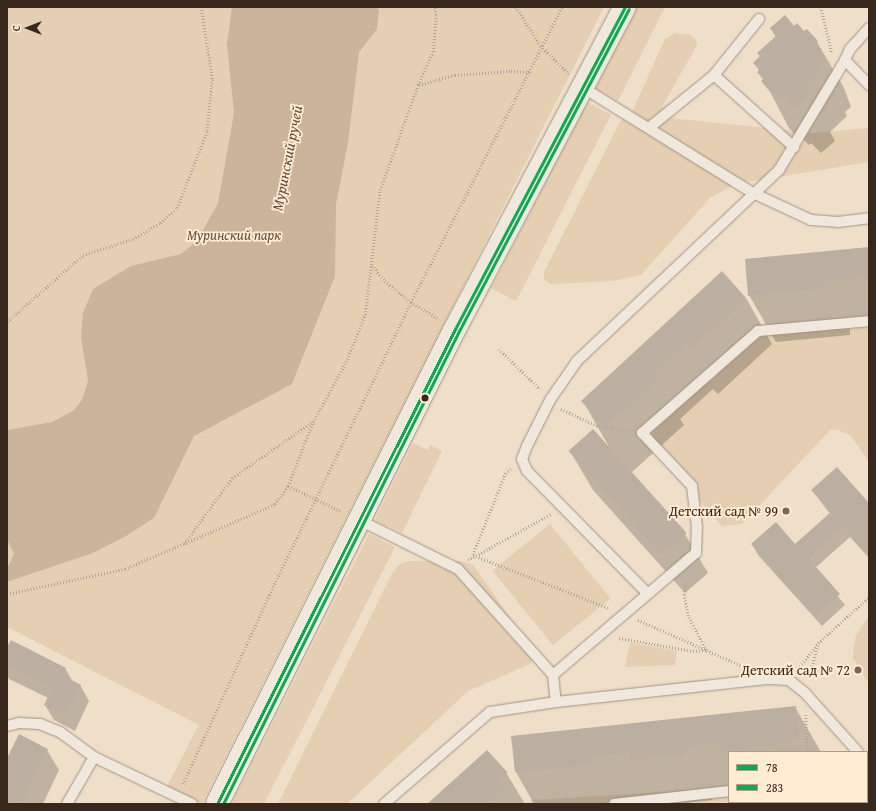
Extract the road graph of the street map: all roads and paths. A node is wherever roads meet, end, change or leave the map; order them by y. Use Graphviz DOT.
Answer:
graph roads {
  1 [pos="201,7"];
  2 [pos="434,7"];
  3 [pos="516,7"];
  4 [pos="562,7"];
  5 [pos="625,7"];
  6 [pos="821,7"];
  7 [pos="759,19"];
  8 [pos="869,28"];
  9 [pos="540,46"];
  10 [pos="845,60"];
  11 [pos="530,72"];
  12 [pos="714,75"];
  13 [pos="837,75"];
  14 [pos="418,85"];
  15 [pos="869,85"];
  16 [pos="582,88"];
  17 [pos="650,128"];
  18 [pos="794,147"];
  19 [pos="753,193"];
  20 [pos="869,218"];
  21 [pos="372,264"];
  22 [pos="411,302"];
  23 [pos="869,321"];
  24 [pos="7,322"];
  25 [pos="455,329"];
  26 [pos="313,422"];
  27 [pos="522,459"];
  28 [pos="288,486"];
  29 [pos="316,498"];
  30 [pos="564,508"];
  31 [pos="359,520"];
  32 [pos="184,544"];
  33 [pos="696,553"];
  34 [pos="473,555"];
  35 [pos="458,569"];
  36 [pos="647,593"];
  37 [pos="7,594"];
  38 [pos="869,597"];
  39 [pos="624,614"];
  40 [pos="601,634"];
  41 [pos="706,650"];
  42 [pos="554,675"];
  43 [pos="769,679"];
  44 [pos="789,680"];
  45 [pos="556,702"];
  46 [pos="7,726"];
  47 [pos="857,751"];
  48 [pos="94,757"];
  49 [pos="728,791"];
  50 [pos="178,797"];
  51 [pos="67,804"];
  52 [pos="192,804"];
  53 [pos="218,804"];
  54 [pos="384,804"];
  55 [pos="614,804"];
  1 -- 24 [label="path"];
  2 -- 14 [label="path"];
  3 -- 9 [label="path"];
  4 -- 9 [label="path"];
  5 -- 16 [label="street"];
  6 -- 13 [label="path"];
  7 -- 12 [label="lane"];
  8 -- 10 [label="lane"];
  9 -- 11 [label="path"];
  9 -- 16 [label="path"];
  10 -- 13 [label="lane"];
  10 -- 15 [label="lane"];
  11 -- 14 [label="path"];
  11 -- 22 [label="path"];
  12 -- 17 [label="lane"];
  12 -- 18 [label="lane"];
  13 -- 18 [label="lane"];
  14 -- 21 [label="path"];
  16 -- 17 [label="lane"];
  16 -- 25 [label="street"];
  17 -- 19 [label="lane"];
  18 -- 19 [label="lane"];
  19 -- 20 [label="lane"];
  19 -- 27 [label="lane"];
  21 -- 22 [label="path"];
  21 -- 26 [label="path"];
  22 -- 25 [label="path"];
  22 -- 29 [label="path"];
  23 -- 33 [label="lane"];
  25 -- 31 [label="street"];
  26 -- 28 [label="path"];
  26 -- 32 [label="path"];
  27 -- 30 [label="lane"];
  27 -- 34 [label="path"];
  28 -- 29 [label="path"];
  28 -- 32 [label="path"];
  29 -- 31 [label="path"];
  29 -- 50 [label="path"];
  30 -- 34 [label="path"];
  30 -- 36 [label="lane"];
  31 -- 35 [label="lane"];
  31 -- 53 [label="street"];
  32 -- 37 [label="path"];
  33 -- 36 [label="lane"];
  33 -- 41 [label="path"];
  34 -- 35 [label="path"];
  34 -- 39 [label="path"];
  35 -- 42 [label="lane"];
  36 -- 39 [label="lane"];
  38 -- 44 [label="path"];
  39 -- 40 [label="lane"];
  39 -- 41 [label="path"];
  40 -- 41 [label="path"];
  40 -- 42 [label="lane"];
  41 -- 43 [label="path"];
  42 -- 45 [label="lane"];
  43 -- 44 [label="lane"];
  43 -- 45 [label="lane"];
  44 -- 47 [label="lane"];
  45 -- 54 [label="lane"];
  46 -- 48 [label="lane"];
  48 -- 50 [label="lane"];
  48 -- 51 [label="lane"];
  49 -- 55 [label="lane"];
  50 -- 52 [label="lane"];
}
